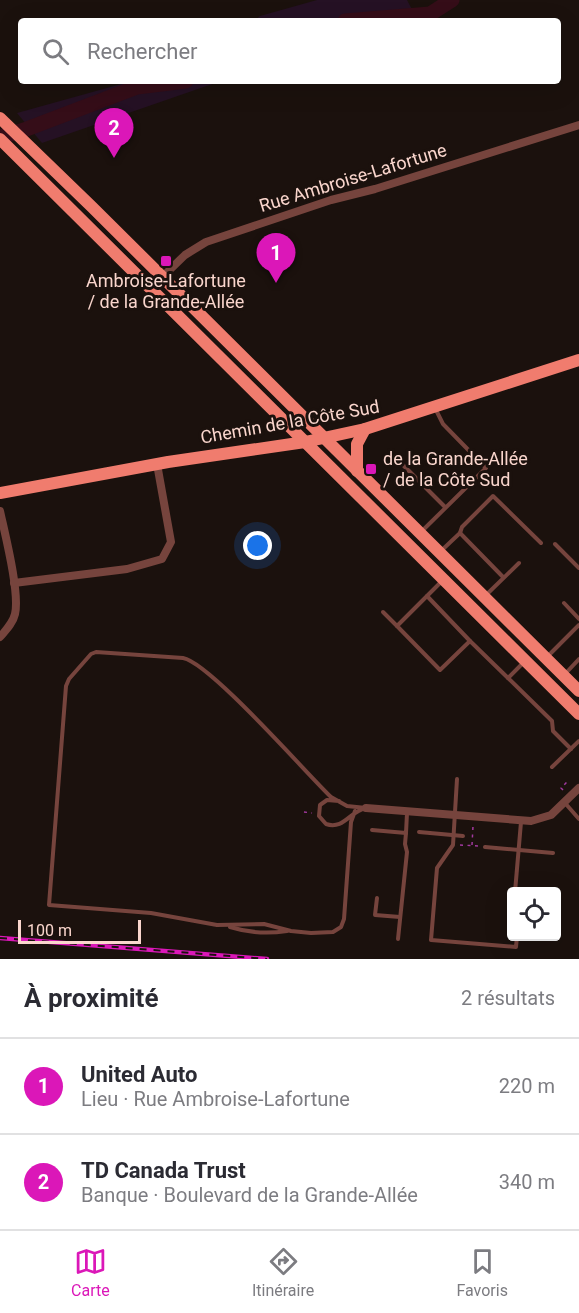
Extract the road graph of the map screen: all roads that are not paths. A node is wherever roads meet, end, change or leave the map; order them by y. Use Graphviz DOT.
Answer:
graph roads {
  1 [pos="0,118"];
  2 [pos="579,125"];
  3 [pos="14,132"];
  4 [pos="2,140"];
  5 [pos="162,277"];
  6 [pos="151,288"];
  7 [pos="579,360"];
  8 [pos="435,407"];
  9 [pos="365,429"];
  10 [pos="323,438"];
  11 [pos="305,442"];
  12 [pos="393,455"];
  13 [pos="157,464"];
  14 [pos="357,471"];
  15 [pos="0,493"];
  16 [pos="445,508"];
  17 [pos="0,511"];
  18 [pos="420,533"];
  19 [pos="460,533"];
  20 [pos="540,543"];
  21 [pos="555,544"];
  22 [pos="440,553"];
  23 [pos="519,562"];
  24 [pos="579,568"];
  25 [pos="503,578"];
  26 [pos="444,579"];
  27 [pos="14,583"];
  28 [pos="427,596"];
  29 [pos="484,597"];
  30 [pos="564,603"];
  31 [pos="383,612"];
  32 [pos="579,618"];
  33 [pos="579,625"];
  34 [pos="397,626"];
  35 [pos="0,637"];
  36 [pos="470,640"];
  37 [pos="546,658"];
  38 [pos="579,659"];
  39 [pos="525,660"];
  40 [pos="563,675"];
  41 [pos="508,678"];
  42 [pos="579,691"];
  43 [pos="579,714"];
  44 [pos="579,741"];
  45 [pos="571,749"];
  46 [pos="552,767"];
  47 [pos="457,779"];
  48 [pos="579,788"];
  49 [pos="339,801"];
  50 [pos="565,803"];
  51 [pos="366,808"];
  52 [pos="355,811"];
  53 [pos="407,811"];
  54 [pos="454,815"];
  55 [pos="579,819"];
  56 [pos="521,821"];
  57 [pos="372,830"];
  58 [pos="419,832"];
  59 [pos="406,833"];
  60 [pos="454,835"];
  61 [pos="463,836"];
  62 [pos="484,847"];
  63 [pos="519,850"];
  64 [pos="553,853"];
  65 [pos="515,887"];
  66 [pos="377,898"];
  67 [pos="400,917"];
  68 [pos="226,926"];
  69 [pos="291,931"];
  70 [pos="398,939"];
  71 [pos="516,941"];
  1 -- 3 [label="street"];
  2 -- 5 [label="street, Rue Ambroise-Lafortune"];
  3 -- 4 [label="street"];
  3 -- 5 [label="street"];
  4 -- 6 [label="street"];
  5 -- 6 [label="street, Rue Ambroise-Lafortune"];
  5 -- 10 [label="street"];
  6 -- 11 [label="street"];
  7 -- 8 [label="street, Chemin de la Côte Sud"];
  8 -- 9 [label="street, Chemin de la Côte Sud"];
  8 -- 16 [label="lane"];
  9 -- 10 [label="street, Chemin de la Côte Sud"];
  9 -- 14 [label="street"];
  10 -- 11 [label="street, Chemin de la Côte Sud"];
  10 -- 14 [label="street"];
  11 -- 13 [label="street, Chemin de la Côte Sud"];
  11 -- 26 [label="street"];
  12 -- 16 [label="lane"];
  13 -- 15 [label="street, Chemin de la Côte Sud"];
  13 -- 27 [label="street"];
  14 -- 18 [label="street"];
  16 -- 18 [label="lane"];
  17 -- 27 [label="street"];
  18 -- 22 [label="street"];
  19 -- 20 [label="lane"];
  19 -- 22 [label="lane"];
  19 -- 25 [label="lane"];
  21 -- 24 [label="lane"];
  22 -- 29 [label="street"];
  23 -- 25 [label="lane"];
  25 -- 29 [label="lane"];
  26 -- 28 [label="lane"];
  26 -- 39 [label="street"];
  27 -- 35 [label="street"];
  28 -- 34 [label="lane"];
  28 -- 36 [label="lane"];
  29 -- 37 [label="street"];
  30 -- 32 [label="lane"];
  31 -- 34 [label="lane"];
  33 -- 37 [label="lane"];
  34 -- 36 [label="lane"];
  36 -- 41 [label="lane"];
  37 -- 40 [label="street"];
  38 -- 40 [label="lane"];
  39 -- 41 [label="lane"];
  39 -- 43 [label="street"];
  40 -- 42 [label="street"];
  41 -- 45 [label="lane"];
  44 -- 45 [label="lane"];
  45 -- 46 [label="lane"];
  47 -- 54 [label="lane"];
  48 -- 50 [label="street"];
  49 -- 51 [label="lane"];
  49 -- 52 [label="lane"];
  49 -- 68 [label="lane"];
  50 -- 55 [label="lane"];
  50 -- 56 [label="street"];
  51 -- 52 [label="lane"];
  51 -- 53 [label="street"];
  52 -- 69 [label="lane"];
  53 -- 54 [label="street"];
  53 -- 59 [label="lane"];
  54 -- 56 [label="street"];
  54 -- 60 [label="lane"];
  56 -- 63 [label="lane"];
  57 -- 59 [label="lane"];
  58 -- 60 [label="lane"];
  59 -- 67 [label="lane"];
  60 -- 61 [label="lane"];
  60 -- 71 [label="lane"];
  62 -- 63 [label="lane"];
  63 -- 64 [label="lane"];
  63 -- 65 [label="lane"];
  66 -- 67 [label="lane"];
  67 -- 70 [label="lane"];
  68 -- 69 [label="lane"];
  68 -- 69 [label="lane"];
}
